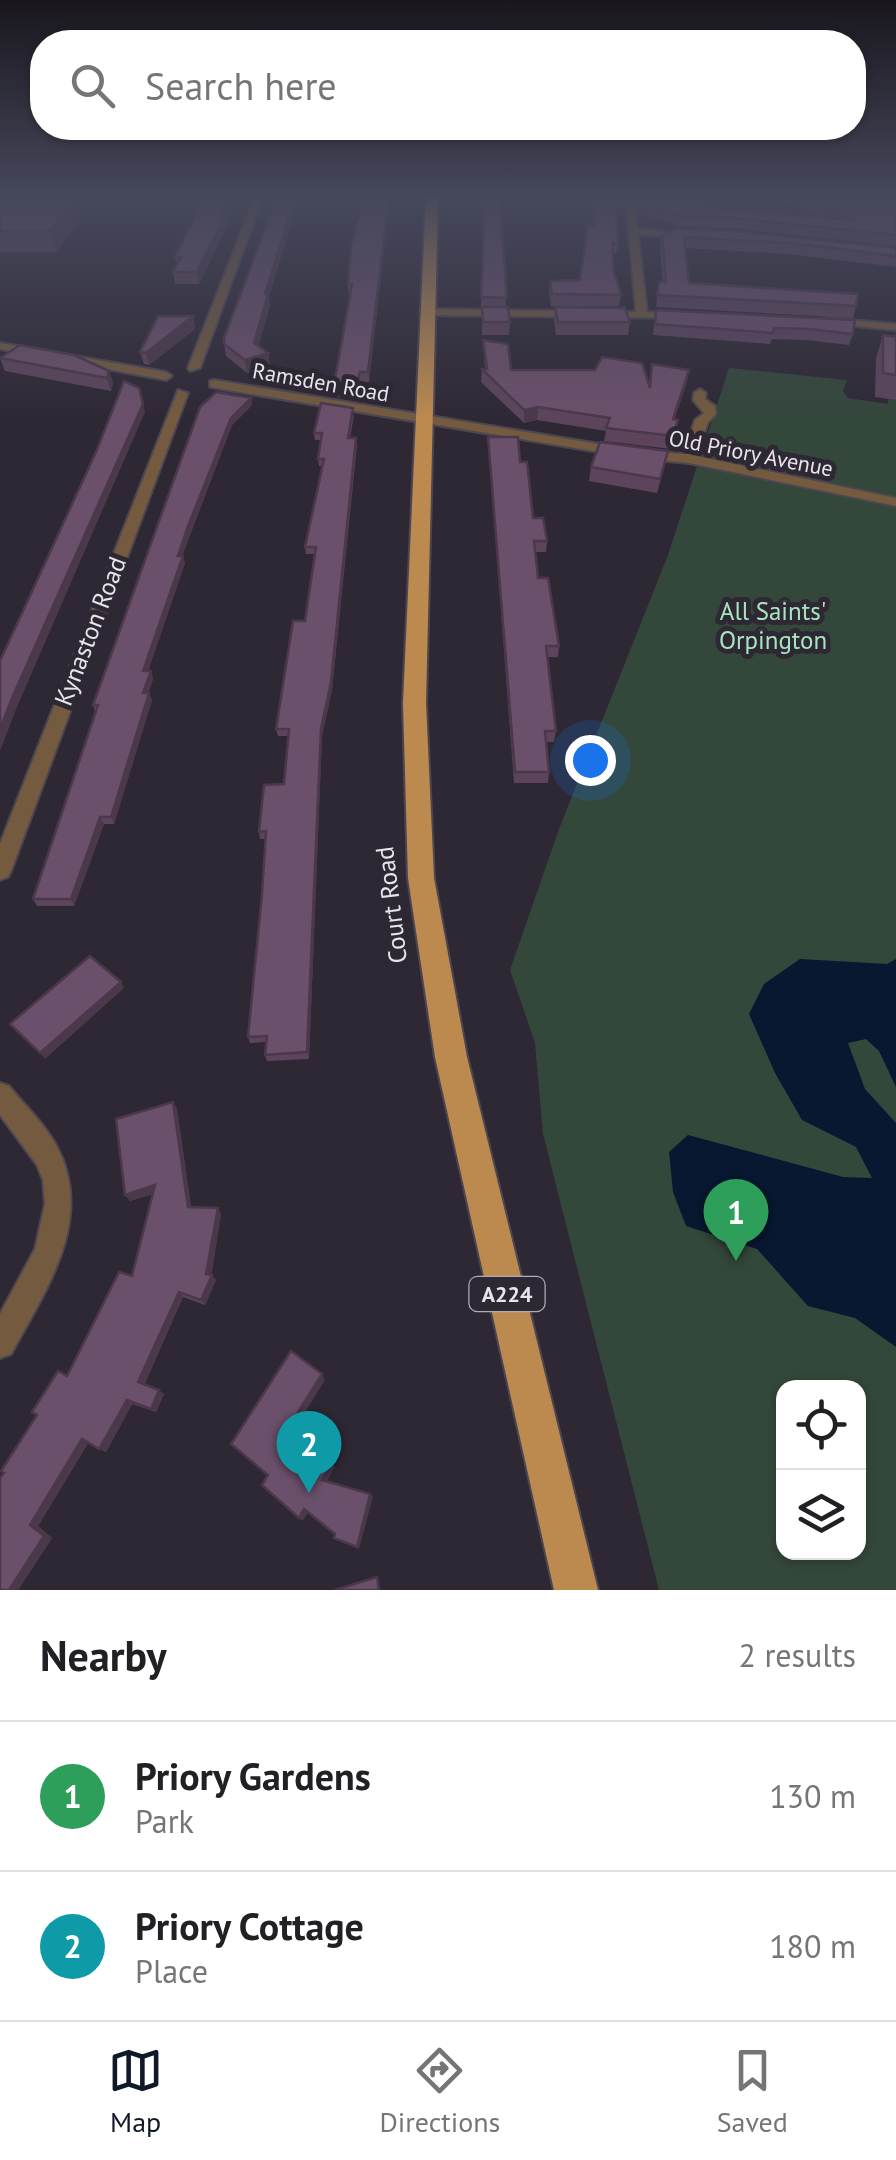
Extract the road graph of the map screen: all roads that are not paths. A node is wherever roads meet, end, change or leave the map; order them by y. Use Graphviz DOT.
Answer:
graph roads {
  1 [pos="231,271"];
  2 [pos="428,271"];
  3 [pos="637,271"];
  4 [pos="426,312"];
  5 [pos="642,313"];
  6 [pos="694,317"];
  7 [pos="820,322"];
  8 [pos="896,327"];
  9 [pos="3,349"];
  10 [pos="194,368"];
  11 [pos="166,376"];
  12 [pos="214,384"];
  13 [pos="182,393"];
  14 [pos="700,394"];
  15 [pos="421,418"];
  16 [pos="689,458"];
  17 [pos="896,502"];
  18 [pos="0,870"];
  19 [pos="0,1095"];
  20 [pos="0,1343"];
  21 [pos="576,1590"];
  1 -- 10 [label="street"];
  2 -- 4 [label="main road, Court Road / A224"];
  3 -- 5 [label="street"];
  4 -- 5 [label="street"];
  4 -- 15 [label="main road, Court Road / A224"];
  5 -- 6 [label="street"];
  7 -- 8 [label="street"];
  9 -- 11 [label="street"];
  10 -- 11 [label="street"];
  10 -- 12 [label="street"];
  11 -- 13 [label="street"];
  12 -- 13 [label="street"];
  12 -- 15 [label="street, Ramsden Road"];
  13 -- 18 [label="street, Kynaston Road"];
  14 -- 16 [label="street"];
  15 -- 16 [label="street, Old Priory Avenue"];
  15 -- 21 [label="main road, Court Road / A224"];
  16 -- 17 [label="street, Old Priory Avenue"];
  19 -- 20 [label="street"];
}
